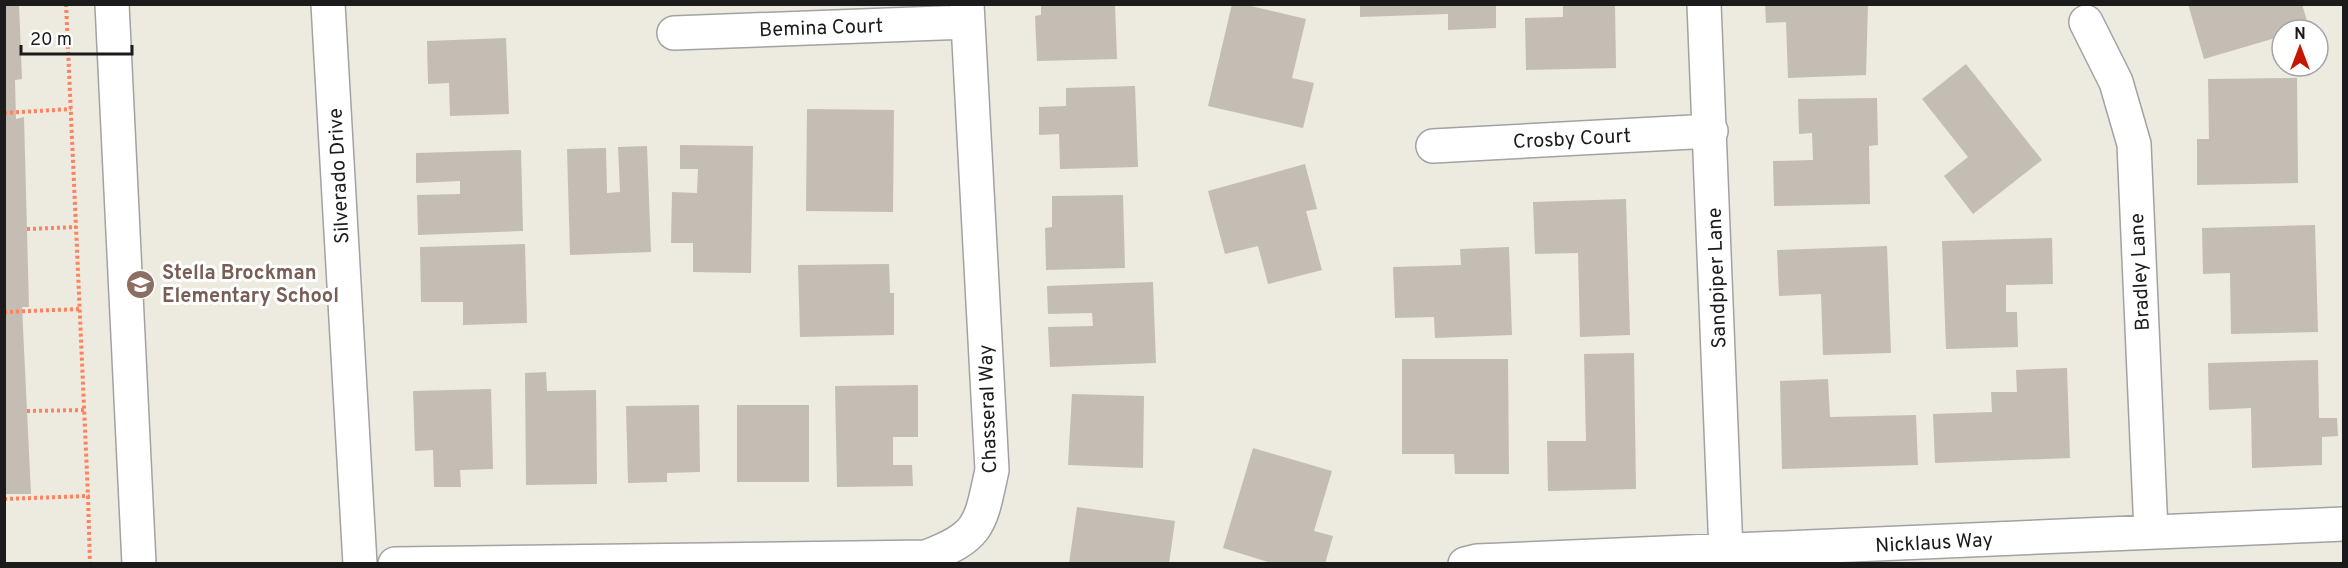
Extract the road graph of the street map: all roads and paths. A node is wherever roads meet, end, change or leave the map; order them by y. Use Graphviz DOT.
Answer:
graph roads {
  1 [pos="66,4"];
  2 [pos="112,4"];
  3 [pos="328,4"];
  4 [pos="1704,4"];
  5 [pos="967,13"];
  6 [pos="2086,22"];
  7 [pos="674,33"];
  8 [pos="71,109"];
  9 [pos="4,113"];
  10 [pos="1711,131"];
  11 [pos="1433,146"];
  12 [pos="76,226"];
  13 [pos="27,229"];
  14 [pos="80,309"];
  15 [pos="4,312"];
  16 [pos="84,410"];
  17 [pos="27,411"];
  18 [pos="88,496"];
  19 [pos="4,499"];
  20 [pos="2343,524"];
  21 [pos="2151,532"];
  22 [pos="1726,552"];
  23 [pos="90,564"];
  24 [pos="138,564"];
  25 [pos="360,564"];
  26 [pos="395,564"];
  27 [pos="1465,564"];
  1 -- 8 [label="path"];
  2 -- 24 [label="street"];
  3 -- 25 [label="street, Silverado Drive"];
  4 -- 10 [label="street, Sandpiper Lane"];
  5 -- 7 [label="street, Bemina Court"];
  5 -- 26 [label="street, Chasseral Way"];
  6 -- 21 [label="street, Bradley Lane"];
  8 -- 9 [label="path"];
  8 -- 12 [label="path"];
  10 -- 11 [label="street, Crosby Court"];
  10 -- 22 [label="street, Sandpiper Lane"];
  12 -- 13 [label="path"];
  12 -- 14 [label="path"];
  14 -- 15 [label="path"];
  14 -- 16 [label="path"];
  16 -- 17 [label="path"];
  16 -- 18 [label="path"];
  18 -- 19 [label="path"];
  18 -- 23 [label="path"];
  20 -- 21 [label="street, Nicklaus Way"];
  21 -- 22 [label="street, Nicklaus Way"];
  22 -- 27 [label="street, Nicklaus Way"];
}
